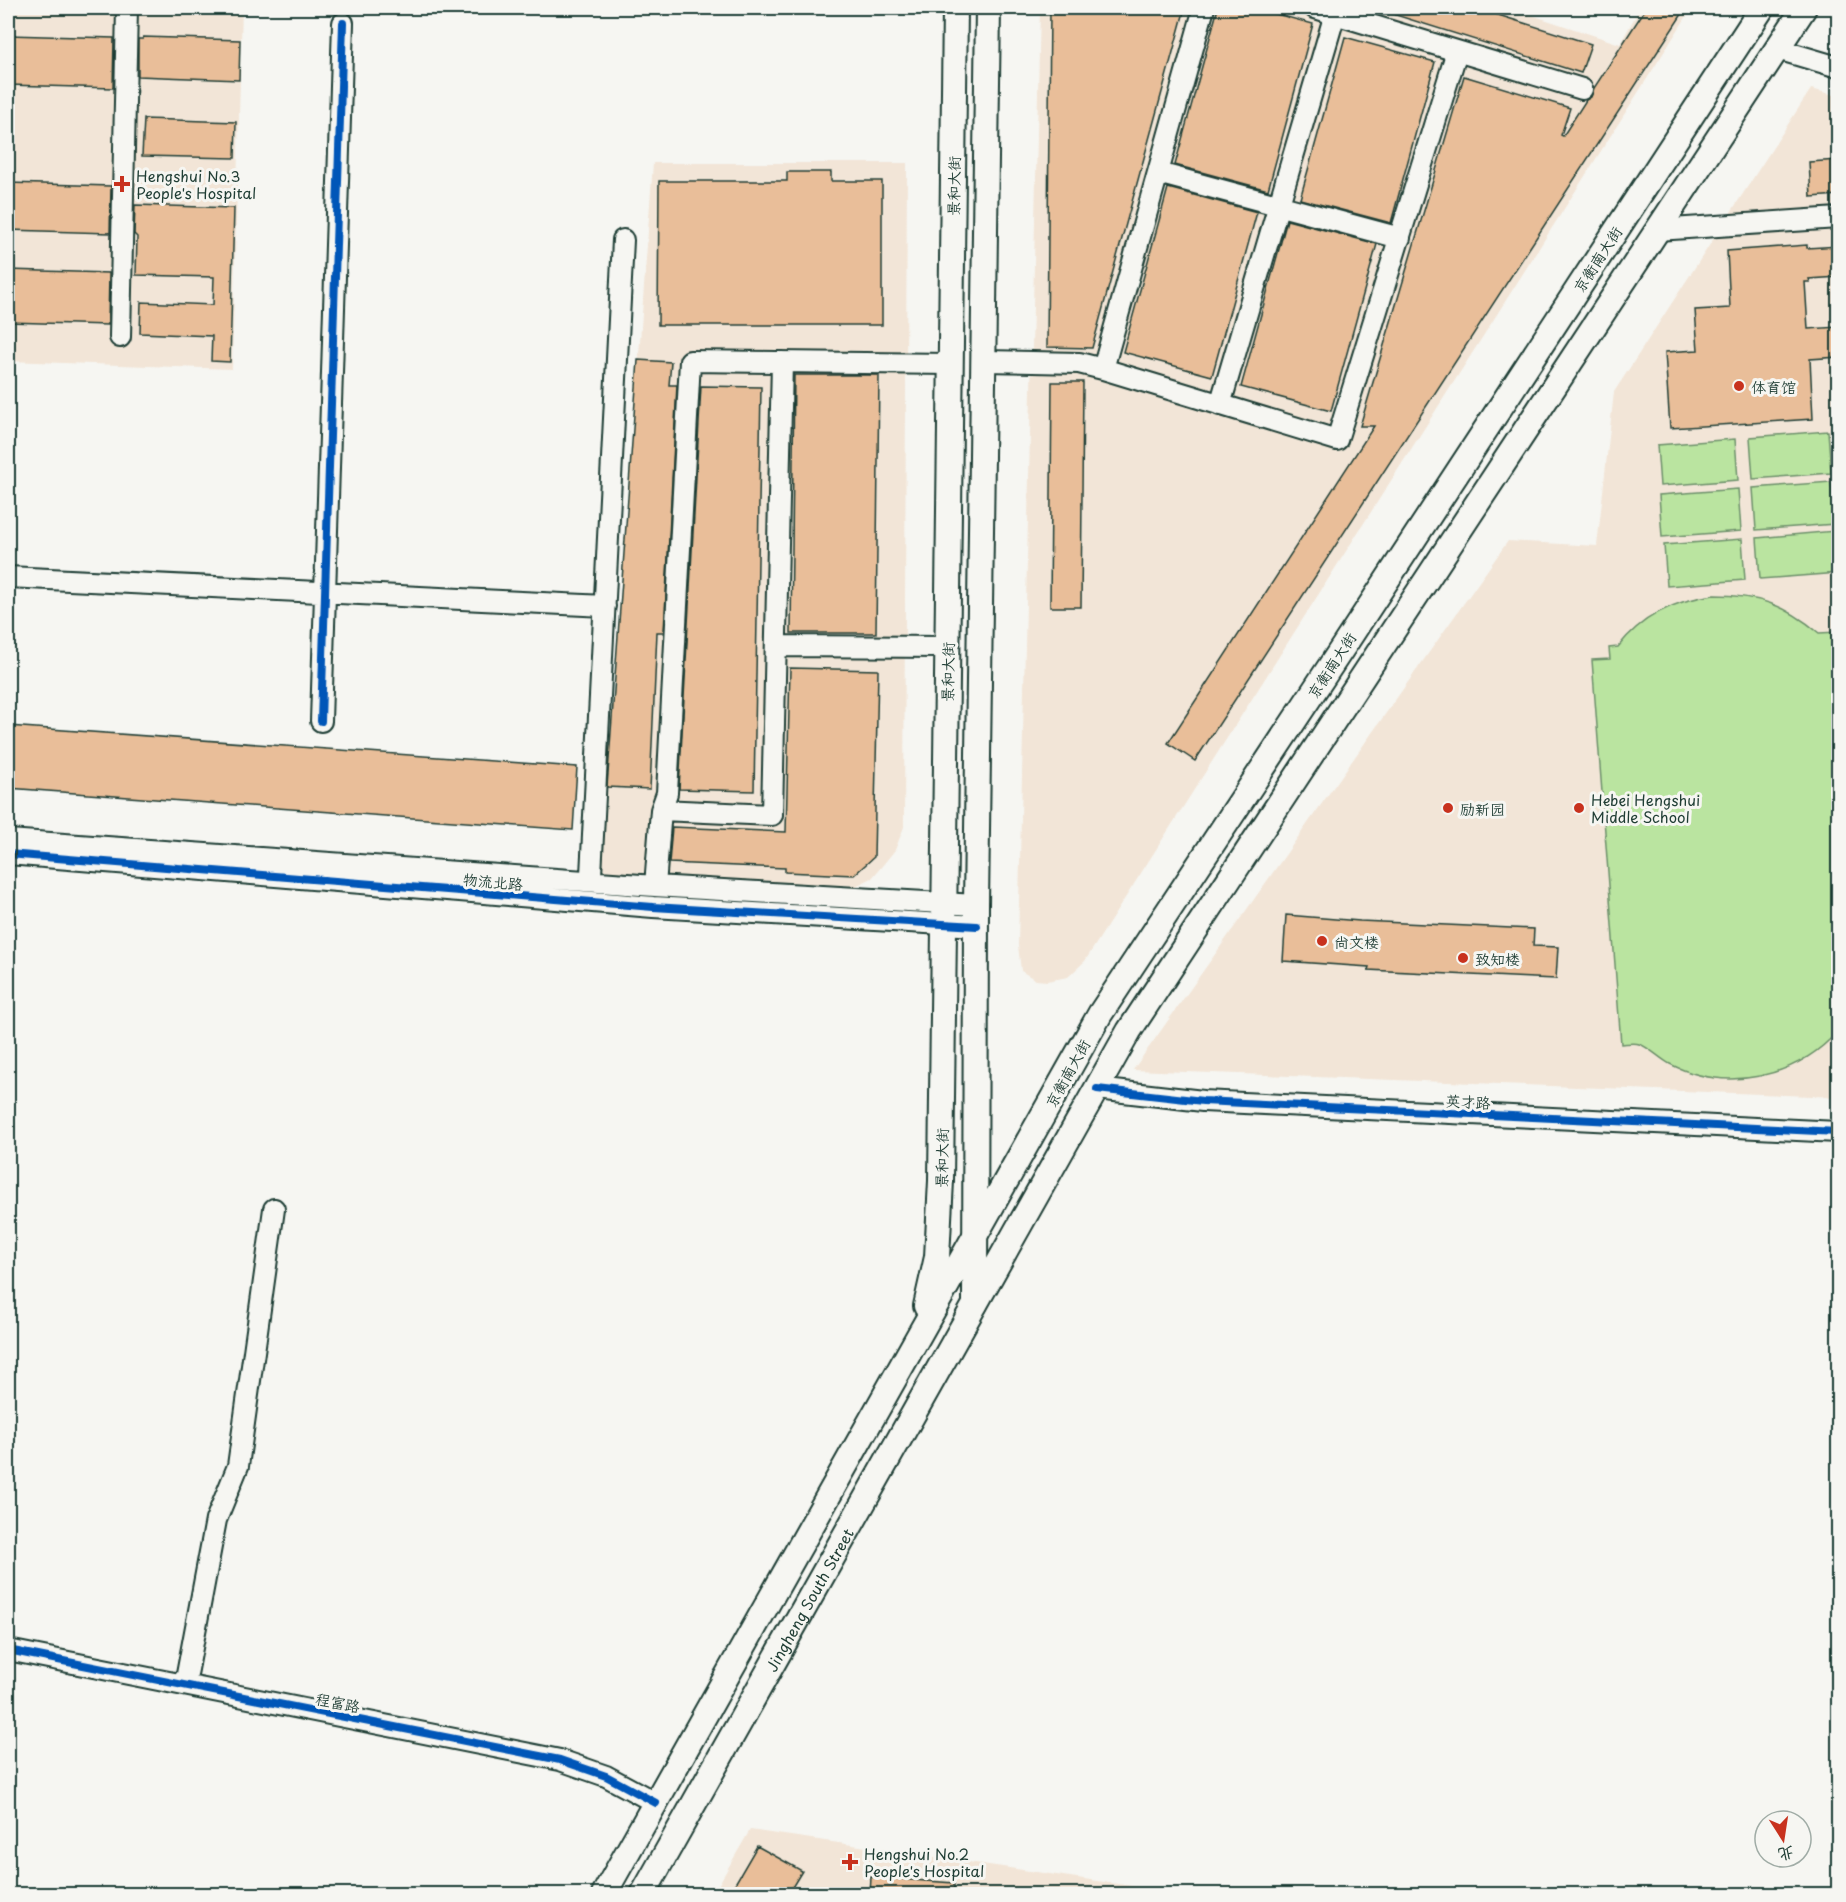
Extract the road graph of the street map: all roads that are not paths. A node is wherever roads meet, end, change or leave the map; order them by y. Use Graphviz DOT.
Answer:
graph roads {
  1 [pos="127,8"];
  2 [pos="955,8"];
  3 [pos="988,8"];
  4 [pos="1204,8"];
  5 [pos="1315,8"];
  6 [pos="1762,8"];
  7 [pos="1804,8"];
  8 [pos="1335,14"];
  9 [pos="344,23"];
  10 [pos="1777,49"];
  11 [pos="1457,51"];
  12 [pos="1839,67"];
  13 [pos="1582,89"];
  14 [pos="1158,173"];
  15 [pos="1278,205"];
  16 [pos="1839,218"];
  17 [pos="1657,230"];
  18 [pos="1400,238"];
  19 [pos="623,240"];
  20 [pos="120,337"];
  21 [pos="984,361"];
  22 [pos="782,362"];
  23 [pos="951,363"];
  24 [pos="1103,369"];
  25 [pos="1220,405"];
  26 [pos="8,577"];
  27 [pos="325,592"];
  28 [pos="605,606"];
  29 [pos="776,646"];
  30 [pos="947,647"];
  31 [pos="321,721"];
  32 [pos="661,810"];
  33 [pos="8,840"];
  34 [pos="8,854"];
  35 [pos="591,875"];
  36 [pos="656,886"];
  37 [pos="943,914"];
  38 [pos="976,915"];
  39 [pos="1097,1089"];
  40 [pos="1839,1132"];
  41 [pos="274,1209"];
  42 [pos="975,1235"];
  43 [pos="975,1306"];
  44 [pos="919,1335"];
  45 [pos="8,1650"];
  46 [pos="185,1685"];
  47 [pos="656,1803"];
  48 [pos="604,1894"];
  49 [pos="643,1894"];
  1 -- 20 [label="street"];
  2 -- 23 [label="main road, 景和大街"];
  3 -- 21 [label="main road"];
  4 -- 14 [label="street"];
  5 -- 8 [label="street"];
  6 -- 42 [label="main road, 京衡南大街"];
  7 -- 10 [label="main road"];
  8 -- 11 [label="street"];
  8 -- 15 [label="street"];
  9 -- 27 [label="street"];
  10 -- 12 [label="street"];
  10 -- 17 [label="main road"];
  11 -- 13 [label="street"];
  11 -- 18 [label="street"];
  14 -- 15 [label="street"];
  14 -- 24 [label="street"];
  15 -- 18 [label="street"];
  15 -- 25 [label="street"];
  16 -- 17 [label="street"];
  17 -- 39 [label="main road"];
  18 -- 25 [label="street"];
  19 -- 28 [label="street"];
  21 -- 24 [label="street"];
  21 -- 38 [label="main road"];
  22 -- 23 [label="street"];
  22 -- 29 [label="street"];
  22 -- 32 [label="street"];
  23 -- 30 [label="main road, 景和大街"];
  24 -- 25 [label="street"];
  26 -- 27 [label="street"];
  27 -- 28 [label="street"];
  27 -- 31 [label="street"];
  28 -- 35 [label="street"];
  29 -- 30 [label="street"];
  29 -- 32 [label="street"];
  30 -- 37 [label="main road, 景和大街"];
  32 -- 36 [label="street"];
  33 -- 36 [label="street, 物流北路"];
  34 -- 37 [label="street, 物流北路"];
  36 -- 37 [label="street, 物流北路"];
  37 -- 38 [label="street, 物流北路"];
  37 -- 44 [label="main road, 景和大街"];
  38 -- 42 [label="main road"];
  39 -- 40 [label="street, 英才路"];
  39 -- 43 [label="main road"];
  41 -- 46 [label="street"];
  42 -- 43 [label="main road"];
  42 -- 44 [label="main road, 京衡南大街"];
  43 -- 49 [label="main road, Jingheng South Street"];
  44 -- 47 [label="main road"];
  45 -- 46 [label="street, 程富路"];
  46 -- 47 [label="street, 程富路"];
  47 -- 48 [label="main road"];
}
